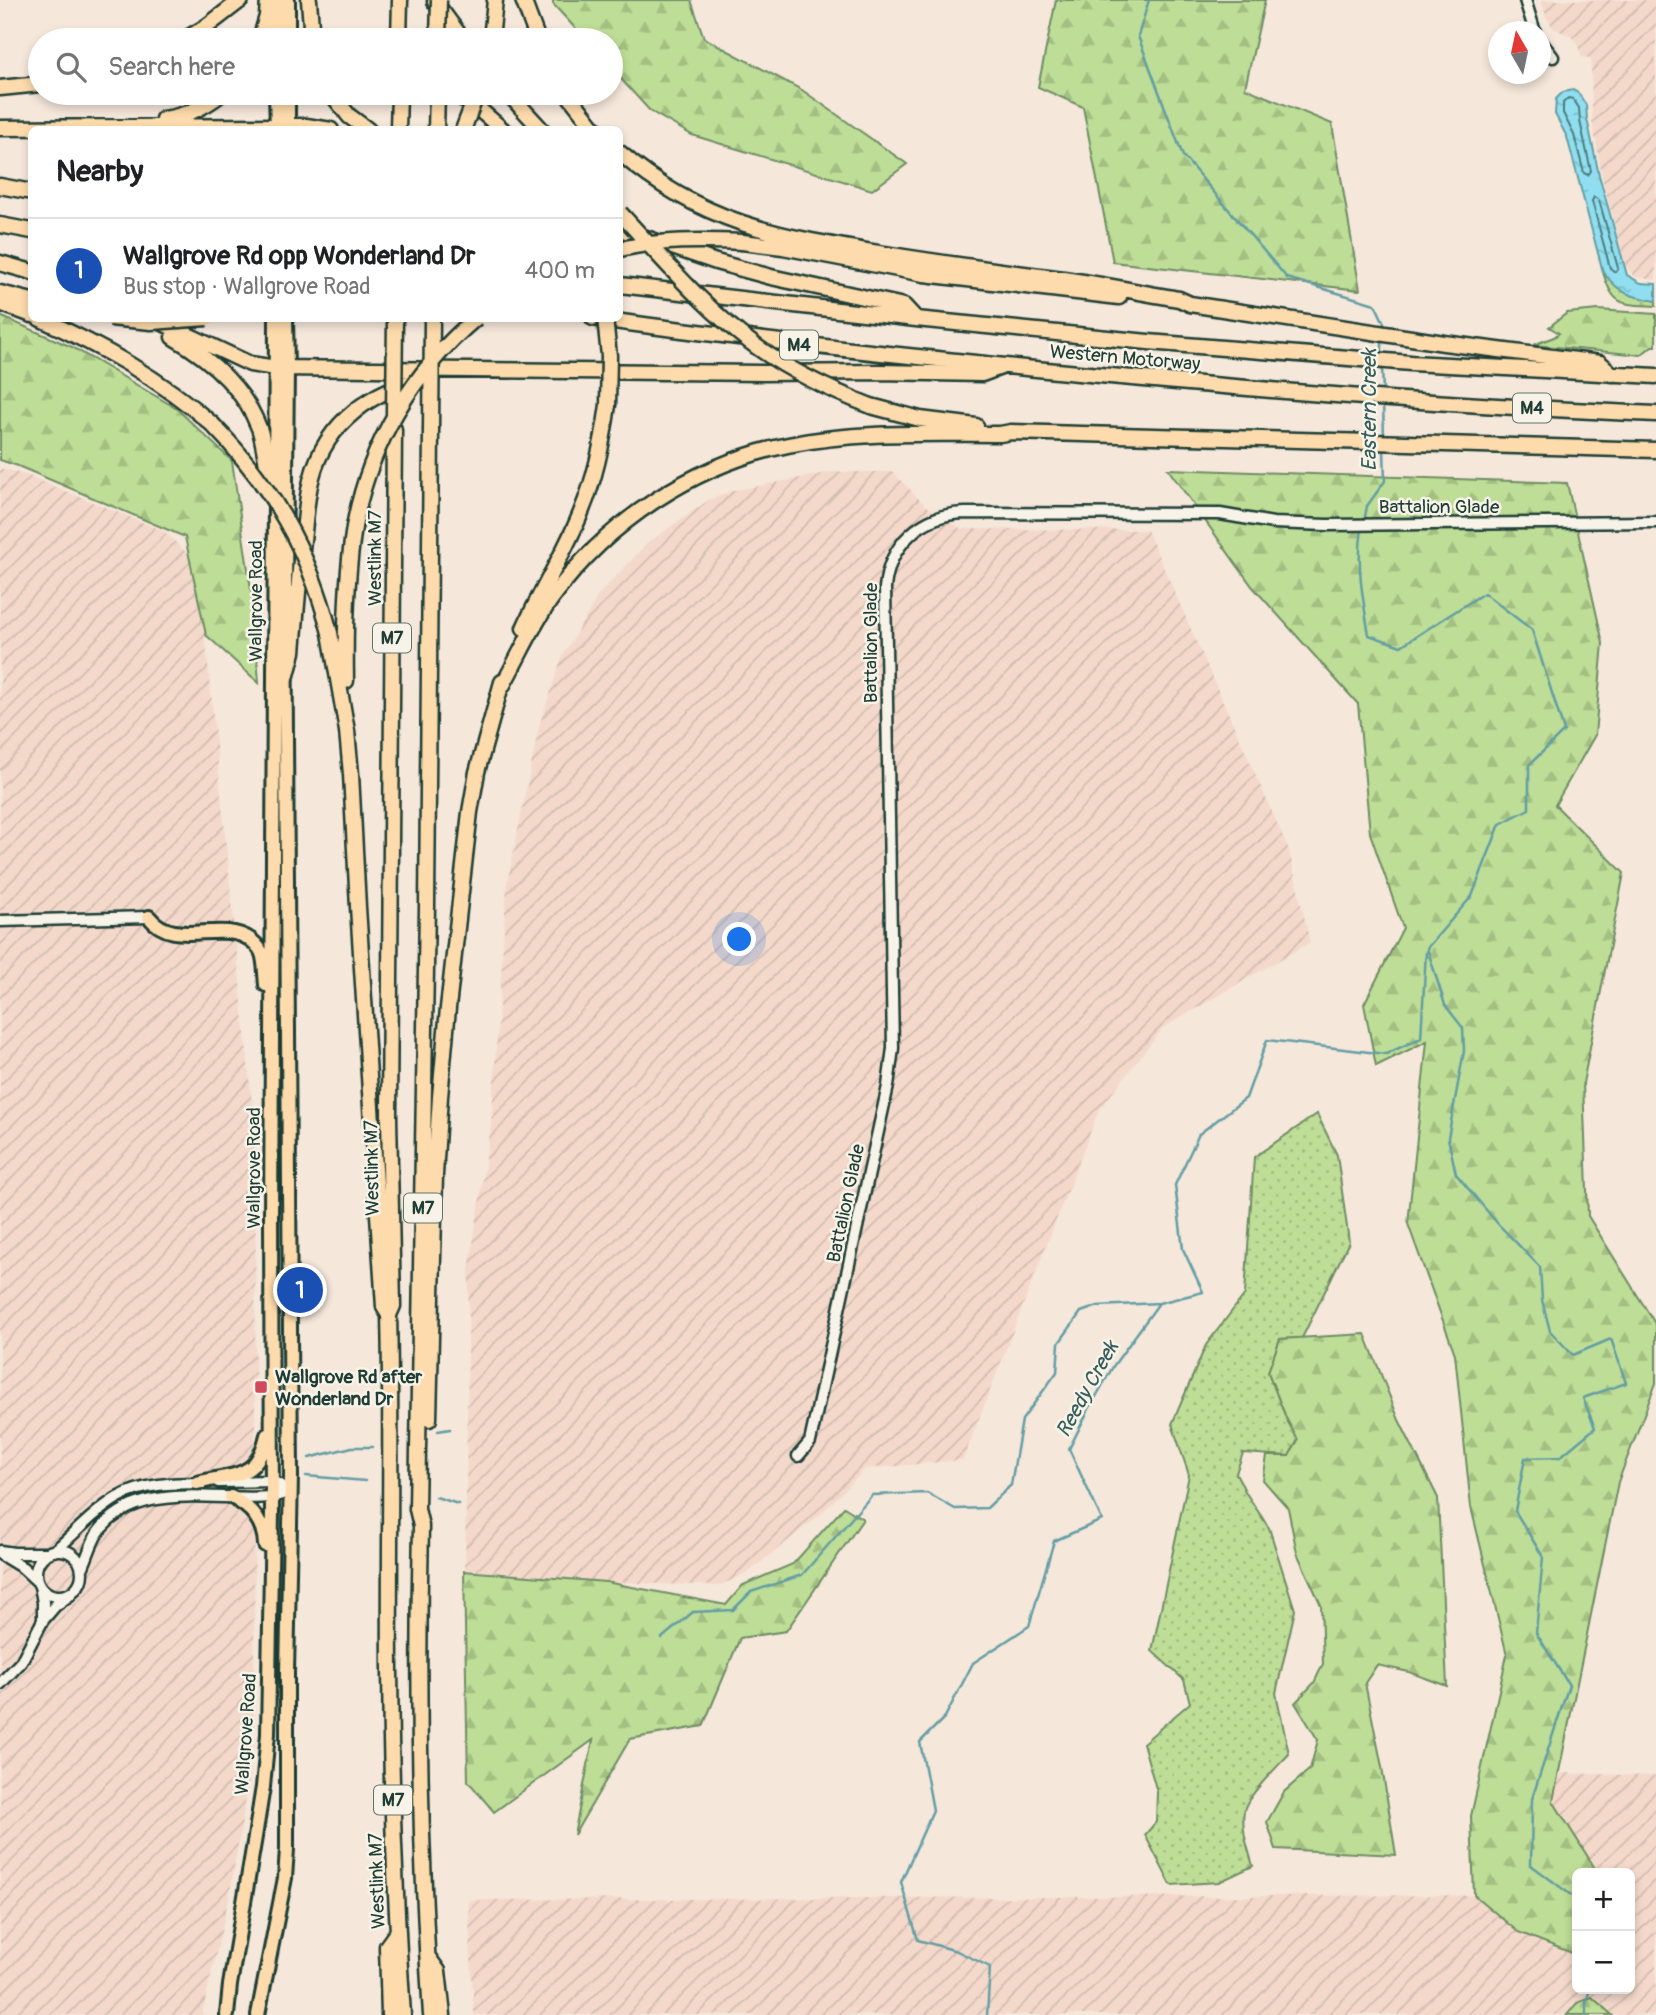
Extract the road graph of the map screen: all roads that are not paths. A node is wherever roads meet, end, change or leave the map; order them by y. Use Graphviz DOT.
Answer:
graph roads {
  1 [pos="241,0"];
  2 [pos="268,0"];
  3 [pos="276,0"];
  4 [pos="288,0"];
  5 [pos="309,0"];
  6 [pos="400,0"];
  7 [pos="436,0"];
  8 [pos="495,0"];
  9 [pos="523,0"];
  10 [pos="1525,0"];
  11 [pos="1532,21"];
  12 [pos="204,28"];
  13 [pos="264,28"];
  14 [pos="276,28"];
  15 [pos="288,28"];
  16 [pos="312,28"];
  17 [pos="399,28"];
  18 [pos="437,28"];
  19 [pos="455,28"];
  20 [pos="492,28"];
  21 [pos="534,28"];
  22 [pos="1551,54"];
  23 [pos="1553,57"];
  24 [pos="28,85"];
  25 [pos="4,88"];
  26 [pos="28,90"];
  27 [pos="202,105"];
  28 [pos="278,105"];
  29 [pos="286,105"];
  30 [pos="340,105"];
  31 [pos="398,105"];
  32 [pos="436,105"];
  33 [pos="472,105"];
  34 [pos="472,105"];
  35 [pos="519,105"];
  36 [pos="577,105"];
  37 [pos="153,126"];
  38 [pos="282,126"];
  39 [pos="282,126"];
  40 [pos="363,126"];
  41 [pos="398,126"];
  42 [pos="436,126"];
  43 [pos="465,126"];
  44 [pos="498,126"];
  45 [pos="538,126"];
  46 [pos="593,126"];
  47 [pos="0,128"];
  48 [pos="28,128"];
  49 [pos="623,155"];
  50 [pos="0,186"];
  51 [pos="28,191"];
  52 [pos="623,216"];
  53 [pos="0,225"];
  54 [pos="28,230"];
  55 [pos="623,230"];
  56 [pos="623,248"];
  57 [pos="0,263"];
  58 [pos="28,271"];
  59 [pos="623,285"];
  60 [pos="0,293"];
  61 [pos="28,300"];
  62 [pos="0,303"];
  63 [pos="1190,303"];
  64 [pos="28,314"];
  65 [pos="916,319"];
  66 [pos="47,322"];
  67 [pos="144,322"];
  68 [pos="162,322"];
  69 [pos="276,322"];
  70 [pos="286,322"];
  71 [pos="396,322"];
  72 [pos="432,322"];
  73 [pos="471,322"];
  74 [pos="605,322"];
  75 [pos="623,322"];
  76 [pos="1006,366"];
  77 [pos="281,368"];
  78 [pos="444,369"];
  79 [pos="1612,374"];
  80 [pos="1656,376"];
  81 [pos="1656,414"];
  82 [pos="1011,432"];
  83 [pos="1656,450"];
  84 [pos="275,480"];
  85 [pos="1656,522"];
  86 [pos="287,675"];
  87 [pos="500,690"];
  88 [pos="347,731"];
  89 [pos="149,917"];
  90 [pos="0,921"];
  91 [pos="273,1058"];
  92 [pos="272,1097"];
  93 [pos="289,1098"];
  94 [pos="389,1315"];
  95 [pos="272,1414"];
  96 [pos="798,1456"];
  97 [pos="272,1481"];
  98 [pos="197,1483"];
  99 [pos="291,1492"];
  100 [pos="230,1497"];
  101 [pos="272,1497"];
  102 [pos="421,1525"];
  103 [pos="0,1552"];
  104 [pos="51,1552"];
  105 [pos="82,1569"];
  106 [pos="38,1583"];
  107 [pos="76,1590"];
  108 [pos="270,1615"];
  109 [pos="43,1620"];
  110 [pos="0,1684"];
  111 [pos="435,1991"];
  112 [pos="395,1993"];
  113 [pos="227,2015"];
  114 [pos="258,2015"];
  115 [pos="389,2015"];
  116 [pos="403,2015"];
  117 [pos="431,2015"];
  118 [pos="443,2015"];
  1 -- 12 [label="highway"];
  2 -- 13 [label="highway"];
  3 -- 14 [label="main road"];
  4 -- 15 [label="main road"];
  5 -- 16 [label="highway"];
  6 -- 17 [label="highway"];
  7 -- 18 [label="highway, bridge"];
  7 -- 19 [label="highway"];
  8 -- 20 [label="highway"];
  9 -- 21 [label="highway"];
  10 -- 11 [label="street"];
  22 -- 23 [label="street"];
  24 -- 25 [label="highway"];
  25 -- 26 [label="highway"];
  27 -- 37 [label="highway"];
  28 -- 38 [label="main road"];
  29 -- 39 [label="main road"];
  30 -- 40 [label="highway"];
  31 -- 41 [label="highway"];
  32 -- 42 [label="highway"];
  33 -- 44 [label="highway"];
  34 -- 43 [label="highway, bridge"];
  35 -- 45 [label="highway"];
  36 -- 46 [label="highway"];
  47 -- 48 [label="highway"];
  49 -- 63 [label="highway"];
  50 -- 51 [label="highway"];
  52 -- 82 [label="highway, bridge"];
  53 -- 54 [label="highway"];
  55 -- 65 [label="highway"];
  56 -- 63 [label="highway, bridge"];
  57 -- 58 [label="highway"];
  59 -- 65 [label="highway, Western Motorway / M4"];
  60 -- 61 [label="highway"];
  62 -- 64 [label="highway"];
  63 -- 79 [label="highway"];
  65 -- 79 [label="highway, Western Motorway / M4"];
  66 -- 88 [label="highway, bridge"];
  67 -- 84 [label="highway"];
  68 -- 77 [label="highway"];
  69 -- 77 [label="main road, Wallgrove Road"];
  70 -- 77 [label="main road, Wallgrove Road"];
  71 -- 94 [label="highway, Westlink M7 / M7, bridge"];
  72 -- 102 [label="highway, M7, bridge"];
  73 -- 88 [label="highway, bridge"];
  74 -- 87 [label="highway, bridge"];
  75 -- 76 [label="highway, Western Motorway / M4"];
  76 -- 78 [label="highway"];
  76 -- 81 [label="highway, Western Motorway / M4"];
  77 -- 78 [label="highway"];
  77 -- 84 [label="main road, Wallgrove Road"];
  77 -- 86 [label="main road, Wallgrove Road"];
  78 -- 86 [label="highway"];
  79 -- 80 [label="highway, Western Motorway / M4"];
  82 -- 83 [label="highway"];
  82 -- 87 [label="highway"];
  84 -- 91 [label="main road, Wallgrove Road"];
  85 -- 96 [label="street, Battalion Glade"];
  86 -- 93 [label="main road, Wallgrove Road"];
  87 -- 102 [label="highway"];
  88 -- 94 [label="highway"];
  89 -- 90 [label="street"];
  89 -- 91 [label="main road"];
  91 -- 92 [label="main road, Wallgrove Road"];
  92 -- 93 [label="main road"];
  92 -- 95 [label="main road, Wallgrove Road"];
  93 -- 99 [label="main road, Wallgrove Road"];
  94 -- 112 [label="highway, Westlink M7 / M7"];
  95 -- 97 [label="main road, Wallgrove Road"];
  95 -- 98 [label="main road"];
  97 -- 98 [label="street"];
  97 -- 99 [label="street"];
  97 -- 101 [label="main road, Wallgrove Road"];
  98 -- 104 [label="street"];
  99 -- 101 [label="street"];
  99 -- 114 [label="main road, Wallgrove Road"];
  100 -- 101 [label="street"];
  100 -- 105 [label="street"];
  100 -- 108 [label="main road"];
  101 -- 108 [label="main road, Wallgrove Road"];
  102 -- 111 [label="highway, M7"];
  103 -- 104 [label="street"];
  103 -- 106 [label="street"];
  104 -- 105 [label="street"];
  104 -- 106 [label="street"];
  105 -- 107 [label="street"];
  106 -- 107 [label="street"];
  106 -- 109 [label="street"];
  107 -- 109 [label="street"];
  108 -- 113 [label="main road, Wallgrove Road"];
  109 -- 110 [label="street"];
  111 -- 117 [label="highway, M7"];
  111 -- 118 [label="highway"];
  112 -- 115 [label="highway, M7"];
  112 -- 116 [label="highway, Westlink M7 / M7"];
}
